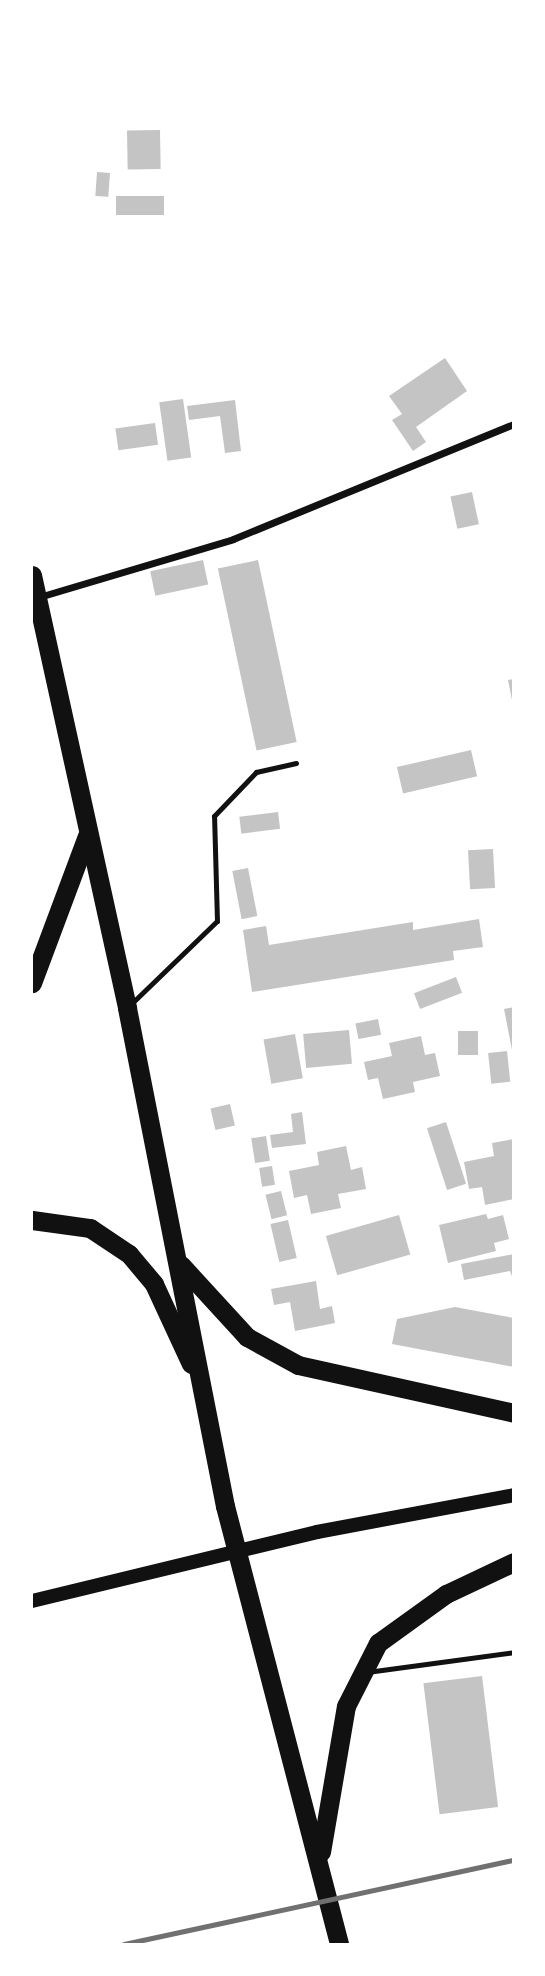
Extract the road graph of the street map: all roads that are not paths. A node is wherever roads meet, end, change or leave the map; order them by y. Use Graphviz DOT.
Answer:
graph roads {
  1 [pos="513,424"];
  2 [pos="32,575"];
  3 [pos="34,597"];
  4 [pos="296,762"];
  5 [pos="87,836"];
  6 [pos="32,983"];
  7 [pos="127,1008"];
  8 [pos="32,1220"];
  9 [pos="180,1264"];
  10 [pos="202,1387"];
  11 [pos="513,1413"];
  12 [pos="513,1494"];
  13 [pos="513,1562"];
  14 [pos="32,1601"];
  15 [pos="513,1652"];
  16 [pos="361,1671"];
  17 [pos="321,1856"];
  18 [pos="337,1936"];
  1 -- 3 [label="street"];
  2 -- 3 [label="highway"];
  3 -- 5 [label="highway"];
  4 -- 7 [label="lane"];
  5 -- 6 [label="highway"];
  5 -- 7 [label="highway"];
  7 -- 9 [label="highway"];
  8 -- 10 [label="highway"];
  9 -- 10 [label="highway"];
  9 -- 11 [label="highway"];
  10 -- 17 [label="highway"];
  12 -- 14 [label="main road"];
  13 -- 16 [label="highway"];
  15 -- 16 [label="lane"];
  16 -- 17 [label="highway"];
  17 -- 18 [label="highway"];
}
